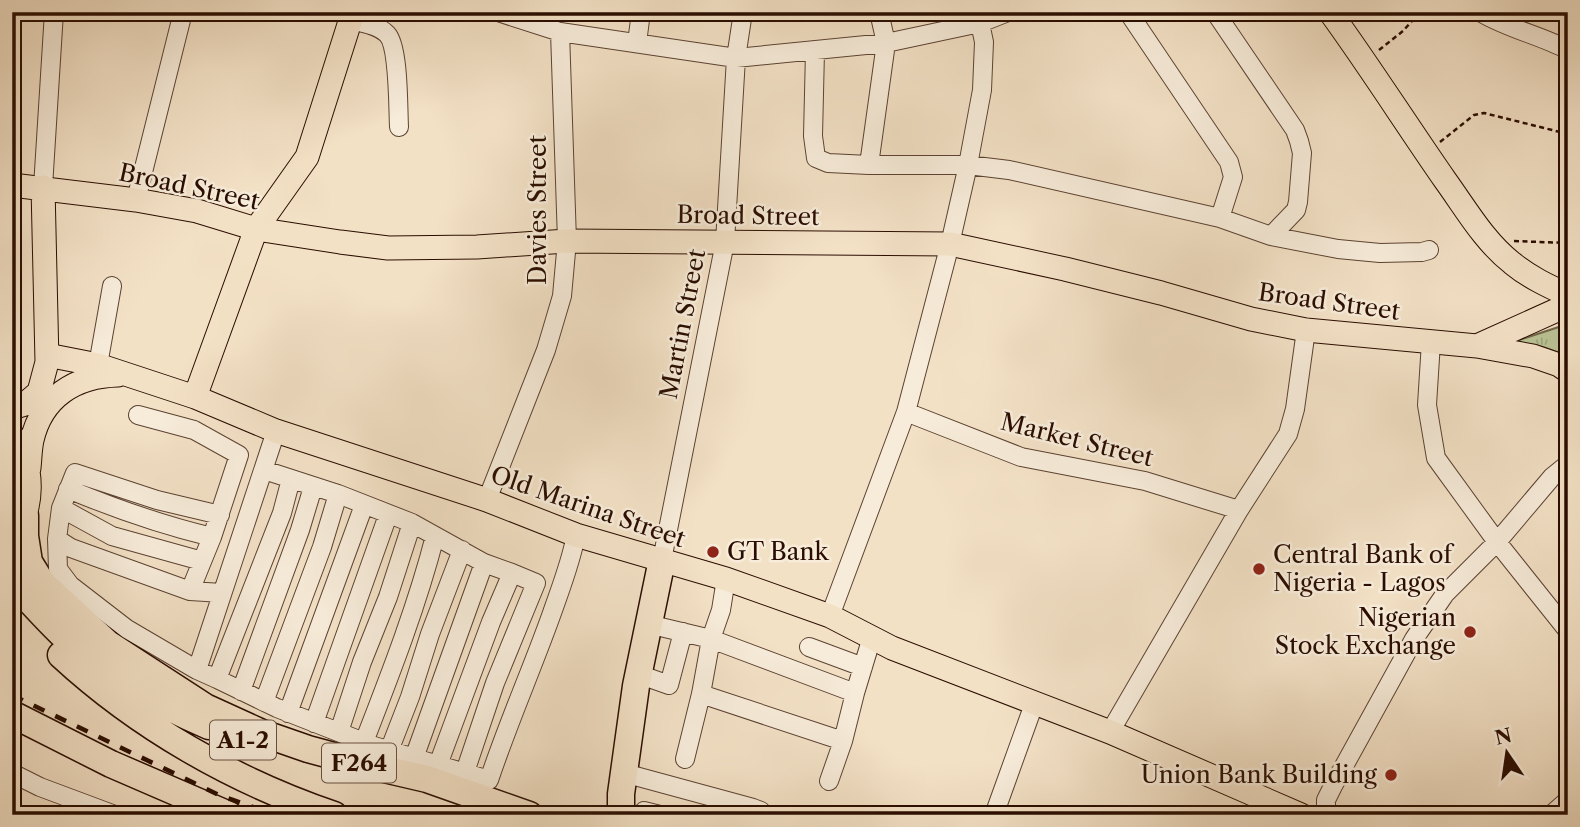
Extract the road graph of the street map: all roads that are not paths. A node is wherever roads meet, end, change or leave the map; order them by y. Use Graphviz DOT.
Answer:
graph roads {
  1 [pos="54,12"];
  2 [pos="183,12"];
  3 [pos="498,12"];
  4 [pos="641,12"];
  5 [pos="743,12"];
  6 [pos="879,12"];
  7 [pos="1008,12"];
  8 [pos="1128,12"];
  9 [pos="1215,12"];
  10 [pos="1330,12"];
  11 [pos="1480,12"];
  12 [pos="352,16"];
  13 [pos="980,23"];
  14 [pos="561,32"];
  15 [pos="637,43"];
  16 [pos="886,43"];
  17 [pos="1568,50"];
  18 [pos="815,51"];
  19 [pos="736,58"];
  20 [pos="399,127"];
  21 [pos="869,164"];
  22 [pos="968,165"];
  23 [pos="12,185"];
  24 [pos="43,187"];
  25 [pos="135,200"];
  26 [pos="1220,218"];
  27 [pos="256,229"];
  28 [pos="1270,236"];
  29 [pos="567,241"];
  30 [pos="725,242"];
  31 [pos="950,244"];
  32 [pos="1429,250"];
  33 [pos="112,286"];
  34 [pos="1568,295"];
  35 [pos="1568,305"];
  36 [pos="1306,330"];
  37 [pos="1431,342"];
  38 [pos="1477,346"];
  39 [pos="47,355"];
  40 [pos="98,365"];
  41 [pos="1568,371"];
  42 [pos="124,374"];
  43 [pos="195,397"];
  44 [pos="12,408"];
  45 [pos="906,412"];
  46 [pos="138,415"];
  47 [pos="276,431"];
  48 [pos="12,435"];
  49 [pos="1568,464"];
  50 [pos="29,468"];
  51 [pos="264,470"];
  52 [pos="291,479"];
  53 [pos="313,487"];
  54 [pos="68,489"];
  55 [pos="338,494"];
  56 [pos="486,500"];
  57 [pos="365,505"];
  58 [pos="61,508"];
  59 [pos="1238,510"];
  60 [pos="25,515"];
  61 [pos="220,515"];
  62 [pos="388,515"];
  63 [pos="412,523"];
  64 [pos="576,535"];
  65 [pos="435,536"];
  66 [pos="212,537"];
  67 [pos="57,538"];
  68 [pos="12,542"];
  69 [pos="1497,542"];
  70 [pos="462,550"];
  71 [pos="662,560"];
  72 [pos="202,561"];
  73 [pos="484,563"];
  74 [pos="512,573"];
  75 [pos="726,579"];
  76 [pos="12,581"];
  77 [pos="190,591"];
  78 [pos="222,593"];
  79 [pos="12,608"];
  80 [pos="830,616"];
  81 [pos="648,624"];
  82 [pos="1568,631"];
  83 [pos="683,632"];
  84 [pos="872,638"];
  85 [pos="711,639"];
  86 [pos="809,647"];
  87 [pos="863,667"];
  88 [pos="197,670"];
  89 [pos="638,674"];
  90 [pos="217,679"];
  91 [pos="241,691"];
  92 [pos="855,693"];
  93 [pos="701,694"];
  94 [pos="264,702"];
  95 [pos="1034,704"];
  96 [pos="288,713"];
  97 [pos="12,714"];
  98 [pos="314,723"];
  99 [pos="339,732"];
  100 [pos="1110,733"];
  101 [pos="843,741"];
  102 [pos="364,743"];
  103 [pos="389,751"];
  104 [pos="414,758"];
  105 [pos="685,760"];
  106 [pos="438,765"];
  107 [pos="465,772"];
  108 [pos="12,773"];
  109 [pos="624,773"];
  110 [pos="829,781"];
  111 [pos="1568,800"];
  112 [pos="523,813"];
  113 [pos="642,813"];
  114 [pos="115,815"];
  115 [pos="229,815"];
  116 [pos="334,815"];
  117 [pos="763,815"];
  118 [pos="995,815"];
  119 [pos="1301,815"];
  120 [pos="1325,815"];
  121 [pos="1551,815"];
  1 -- 24 [label="street"];
  2 -- 25 [label="street"];
  3 -- 14 [label="street"];
  4 -- 15 [label="street"];
  5 -- 19 [label="street, Martin Street"];
  6 -- 16 [label="street"];
  7 -- 13 [label="street"];
  8 -- 26 [label="street"];
  9 -- 28 [label="street"];
  10 -- 34 [label="main road"];
  11 -- 17 [label="street"];
  12 -- 20 [label="street"];
  12 -- 27 [label="main road"];
  13 -- 16 [label="street"];
  13 -- 22 [label="street"];
  14 -- 15 [label="street"];
  14 -- 29 [label="street, Davies Street"];
  15 -- 19 [label="street"];
  16 -- 18 [label="street"];
  16 -- 21 [label="street"];
  18 -- 19 [label="street"];
  18 -- 21 [label="street"];
  19 -- 30 [label="street, Martin Street"];
  21 -- 22 [label="street"];
  22 -- 26 [label="street"];
  22 -- 31 [label="street"];
  23 -- 24 [label="main road, Broad Street"];
  24 -- 25 [label="main road, Broad Street"];
  24 -- 39 [label="main road"];
  25 -- 27 [label="main road, Broad Street"];
  26 -- 28 [label="street"];
  27 -- 29 [label="main road, Broad Street"];
  27 -- 43 [label="main road"];
  28 -- 32 [label="street"];
  29 -- 30 [label="main road, Broad Street"];
  29 -- 56 [label="street, Davies Street"];
  30 -- 31 [label="main road, Broad Street"];
  30 -- 71 [label="street, Martin Street"];
  31 -- 36 [label="main road, Broad Street"];
  31 -- 45 [label="street"];
  33 -- 40 [label="street"];
  35 -- 38 [label="main road, Broad Street"];
  36 -- 37 [label="main road, Broad Street"];
  36 -- 59 [label="street"];
  37 -- 38 [label="main road, Broad Street"];
  37 -- 69 [label="street"];
  38 -- 41 [label="main road, Broad Street"];
  39 -- 40 [label="main road, Old Marina Street"];
  39 -- 44 [label="main road"];
  40 -- 42 [label="main road, Old Marina Street"];
  42 -- 43 [label="main road, Old Marina Street"];
  42 -- 50 [label="main road, Old Marina Street"];
  43 -- 47 [label="main road, Old Marina Street"];
  45 -- 59 [label="street, Market Street"];
  45 -- 80 [label="street"];
  46 -- 61 [label="street"];
  47 -- 51 [label="street"];
  47 -- 56 [label="main road, Old Marina Street"];
  48 -- 50 [label="main road"];
  49 -- 69 [label="street"];
  50 -- 60 [label="main road, Old Marina Street"];
  51 -- 52 [label="street"];
  51 -- 78 [label="street"];
  52 -- 53 [label="street"];
  52 -- 90 [label="street"];
  53 -- 55 [label="street"];
  53 -- 91 [label="street"];
  54 -- 58 [label="street"];
  54 -- 61 [label="street"];
  54 -- 66 [label="street"];
  55 -- 57 [label="street"];
  55 -- 94 [label="street"];
  56 -- 64 [label="main road, Old Marina Street"];
  57 -- 62 [label="street"];
  57 -- 96 [label="street"];
  58 -- 67 [label="street"];
  58 -- 72 [label="street"];
  59 -- 100 [label="street"];
  60 -- 68 [label="main road, Old Marina Street"];
  60 -- 112 [label="highway, F264"];
  61 -- 66 [label="street"];
  62 -- 63 [label="street"];
  62 -- 98 [label="street"];
  63 -- 65 [label="street"];
  63 -- 99 [label="street"];
  64 -- 71 [label="main road, Old Marina Street"];
  64 -- 107 [label="street"];
  65 -- 70 [label="street"];
  65 -- 102 [label="street"];
  66 -- 72 [label="street"];
  67 -- 77 [label="street"];
  67 -- 88 [label="street"];
  69 -- 82 [label="street"];
  69 -- 120 [label="street"];
  70 -- 73 [label="street"];
  70 -- 103 [label="street"];
  71 -- 75 [label="main road, Old Marina Street"];
  71 -- 81 [label="highway"];
  72 -- 77 [label="street"];
  73 -- 74 [label="street"];
  73 -- 104 [label="street"];
  74 -- 106 [label="street"];
  74 -- 107 [label="street"];
  75 -- 80 [label="main road, Old Marina Street"];
  75 -- 85 [label="street"];
  76 -- 112 [label="highway, A1-2"];
  77 -- 78 [label="street"];
  78 -- 88 [label="street"];
  79 -- 116 [label="highway, A1-2"];
  80 -- 84 [label="main road, Old Marina Street"];
  81 -- 83 [label="street"];
  81 -- 89 [label="highway"];
  83 -- 85 [label="street"];
  83 -- 89 [label="street"];
  84 -- 87 [label="street"];
  84 -- 95 [label="main road, Old Marina Street"];
  85 -- 92 [label="street"];
  85 -- 93 [label="street"];
  86 -- 87 [label="street"];
  87 -- 92 [label="street"];
  88 -- 90 [label="street"];
  89 -- 109 [label="highway"];
  90 -- 91 [label="street"];
  91 -- 94 [label="street"];
  92 -- 101 [label="street"];
  93 -- 101 [label="street"];
  93 -- 105 [label="street"];
  94 -- 96 [label="street"];
  95 -- 100 [label="main road, Old Marina Street"];
  95 -- 118 [label="street"];
  96 -- 98 [label="street"];
  97 -- 115 [label="highway"];
  98 -- 99 [label="street"];
  99 -- 102 [label="street"];
  100 -- 119 [label="main road, Old Marina Street"];
  101 -- 110 [label="street"];
  102 -- 103 [label="street"];
  103 -- 104 [label="street"];
  104 -- 106 [label="street"];
  106 -- 107 [label="street"];
  108 -- 114 [label="street"];
  109 -- 113 [label="highway"];
  109 -- 117 [label="street"];
  111 -- 121 [label="street"];
}
